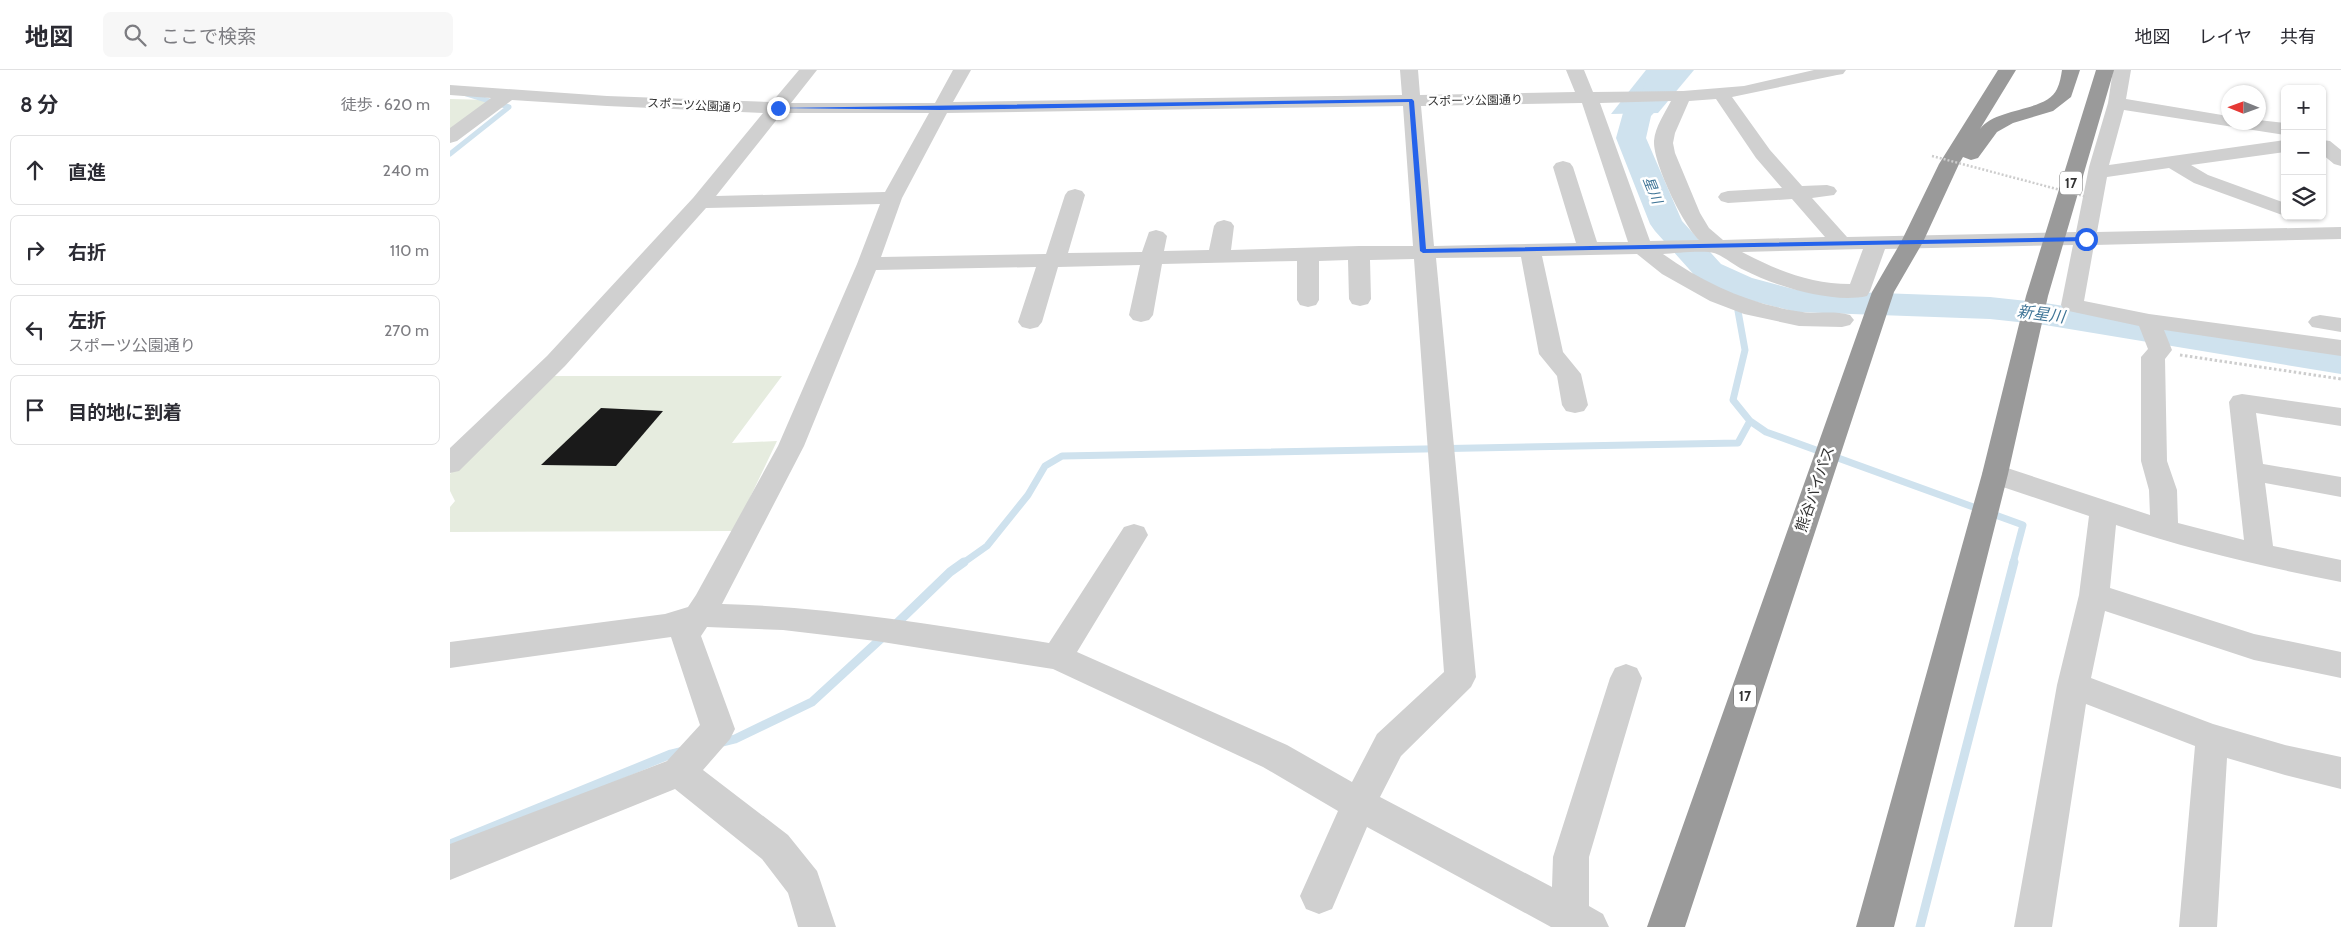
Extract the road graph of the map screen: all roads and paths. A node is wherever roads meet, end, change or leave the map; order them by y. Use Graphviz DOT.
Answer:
graph roads {
  1 [pos="808,70"];
  2 [pos="962,70"];
  3 [pos="1409,70"];
  4 [pos="1575,70"];
  5 [pos="1838,70"];
  6 [pos="2007,70"];
  7 [pos="2071,70"];
  8 [pos="2105,70"];
  9 [pos="2122,70"];
  10 [pos="452,84"];
  11 [pos="508,94"];
  12 [pos="1722,94"];
  13 [pos="1683,96"];
  14 [pos="1595,97"];
  15 [pos="1412,101"];
  16 [pos="2116,103"];
  17 [pos="778,108"];
  18 [pos="940,108"];
  19 [pos="2221,120"];
  20 [pos="2266,126"];
  21 [pos="2281,128"];
  22 [pos="2341,136"];
  23 [pos="450,137"];
  24 [pos="2326,140"];
  25 [pos="2326,145"];
  26 [pos="2281,147"];
  27 [pos="2244,152"];
  28 [pos="2341,160"];
  29 [pos="2173,162"];
  30 [pos="1939,164"];
  31 [pos="2281,165"];
  32 [pos="1563,167"];
  33 [pos="2098,172"];
  34 [pos="2326,172"];
  35 [pos="2341,177"];
  36 [pos="1827,191"];
  37 [pos="1797,193"];
  38 [pos="1076,195"];
  39 [pos="2087,197"];
  40 [pos="892,198"];
  41 [pos="1728,198"];
  42 [pos="700,202"];
  43 [pos="2281,209"];
  44 [pos="2309,220"];
  45 [pos="1224,226"];
  46 [pos="2340,237"];
  47 [pos="2086,239"];
  48 [pos="2053,240"];
  49 [pos="1912,242"];
  50 [pos="1876,243"];
  51 [pos="1841,244"];
  52 [pos="1154,246"];
  53 [pos="1721,246"];
  54 [pos="1641,247"];
  55 [pos="1588,248"];
  56 [pos="1530,249"];
  57 [pos="1423,251"];
  58 [pos="1359,252"];
  59 [pos="1308,254"];
  60 [pos="1219,256"];
  61 [pos="1052,260"];
  62 [pos="868,264"];
  63 [pos="1360,299"];
  64 [pos="1308,300"];
  65 [pos="1140,316"];
  66 [pos="1842,320"];
  67 [pos="2149,321"];
  68 [pos="1030,322"];
  69 [pos="2341,348"];
  70 [pos="2167,352"];
  71 [pos="2341,379"];
  72 [pos="1575,404"];
  73 [pos="2341,417"];
  74 [pos="450,464"];
  75 [pos="2250,471"];
  76 [pos="1995,474"];
  77 [pos="2341,487"];
  78 [pos="2104,511"];
  79 [pos="2164,530"];
  80 [pos="1134,535"];
  81 [pos="2260,555"];
  82 [pos="2341,571"];
  83 [pos="2094,595"];
  84 [pos="701,615"];
  85 [pos="450,655"];
  86 [pos="1057,657"];
  87 [pos="2341,665"];
  88 [pos="1626,678"];
  89 [pos="2073,685"];
  90 [pos="2212,738"];
  91 [pos="683,768"];
  92 [pos="2341,773"];
  93 [pos="1359,804"];
  94 [pos="455,866"];
  95 [pos="1319,896"];
  96 [pos="1576,923"];
  97 [pos="817,927"];
  98 [pos="1666,927"];
  99 [pos="1875,927"];
  100 [pos="2033,927"];
  101 [pos="2198,927"];
  1 -- 17 [label="street"];
  2 -- 18 [label="street"];
  3 -- 15 [label="street"];
  4 -- 14 [label="street"];
  5 -- 12 [label="street, スポーツ公園通り"];
  6 -- 30 [label="highway, 熊谷バイパス / 17"];
  7 -- 30 [label="highway"];
  8 -- 48 [label="highway, 17"];
  9 -- 16 [label="street"];
  10 -- 11 [label="street, スポーツ公園通り"];
  11 -- 17 [label="street, スポーツ公園通り"];
  11 -- 23 [label="street"];
  12 -- 13 [label="street, スポーツ公園通り"];
  12 -- 37 [label="street"];
  13 -- 14 [label="street, スポーツ公園通り"];
  13 -- 53 [label="street"];
  14 -- 15 [label="street, スポーツ公園通り"];
  14 -- 54 [label="street"];
  15 -- 18 [label="street, スポーツ公園通り"];
  15 -- 57 [label="street"];
  16 -- 19 [label="street"];
  16 -- 33 [label="street"];
  17 -- 18 [label="street, スポーツ公園通り"];
  17 -- 42 [label="street"];
  18 -- 40 [label="street"];
  20 -- 21 [label="street"];
  22 -- 24 [label="street"];
  25 -- 28 [label="street"];
  26 -- 27 [label="street"];
  27 -- 29 [label="street"];
  27 -- 31 [label="street"];
  29 -- 33 [label="street"];
  29 -- 43 [label="street"];
  30 -- 39 [label="path, bridge"];
  30 -- 49 [label="highway, 熊谷バイパス / 17"];
  32 -- 55 [label="street"];
  33 -- 47 [label="street"];
  34 -- 35 [label="street"];
  36 -- 37 [label="street"];
  37 -- 41 [label="street"];
  37 -- 51 [label="street"];
  38 -- 61 [label="street"];
  40 -- 42 [label="street"];
  40 -- 62 [label="street"];
  42 -- 74 [label="street"];
  44 -- 46 [label="street"];
  45 -- 60 [label="street"];
  46 -- 47 [label="street"];
  47 -- 48 [label="street"];
  47 -- 67 [label="street"];
  48 -- 49 [label="street"];
  48 -- 76 [label="highway, 17"];
  49 -- 50 [label="street"];
  49 -- 98 [label="highway, 熊谷バイパス / 17"];
  50 -- 51 [label="street"];
  50 -- 53 [label="street"];
  51 -- 53 [label="street"];
  52 -- 60 [label="street"];
  52 -- 61 [label="street"];
  52 -- 65 [label="street"];
  53 -- 54 [label="street"];
  54 -- 55 [label="street"];
  54 -- 66 [label="street"];
  55 -- 56 [label="street"];
  56 -- 57 [label="street"];
  56 -- 72 [label="street"];
  57 -- 58 [label="street"];
  57 -- 93 [label="street"];
  58 -- 59 [label="street"];
  58 -- 63 [label="street"];
  59 -- 60 [label="street"];
  59 -- 64 [label="street"];
  61 -- 62 [label="street"];
  61 -- 68 [label="street"];
  62 -- 84 [label="street"];
  67 -- 69 [label="street"];
  67 -- 70 [label="street"];
  70 -- 71 [label="path"];
  70 -- 79 [label="street"];
  73 -- 75 [label="street"];
  75 -- 77 [label="street"];
  75 -- 81 [label="street"];
  76 -- 78 [label="street"];
  76 -- 99 [label="highway, 17"];
  78 -- 79 [label="street"];
  78 -- 83 [label="street"];
  79 -- 81 [label="street"];
  80 -- 86 [label="street"];
  81 -- 82 [label="street"];
  83 -- 87 [label="street"];
  83 -- 89 [label="street"];
  84 -- 85 [label="street"];
  84 -- 86 [label="street"];
  84 -- 91 [label="street"];
  86 -- 93 [label="street"];
  88 -- 96 [label="street"];
  89 -- 90 [label="street"];
  89 -- 100 [label="street"];
  90 -- 92 [label="street"];
  90 -- 101 [label="street"];
  91 -- 94 [label="street"];
  91 -- 97 [label="street"];
  93 -- 95 [label="street"];
  93 -- 96 [label="street"];
}
